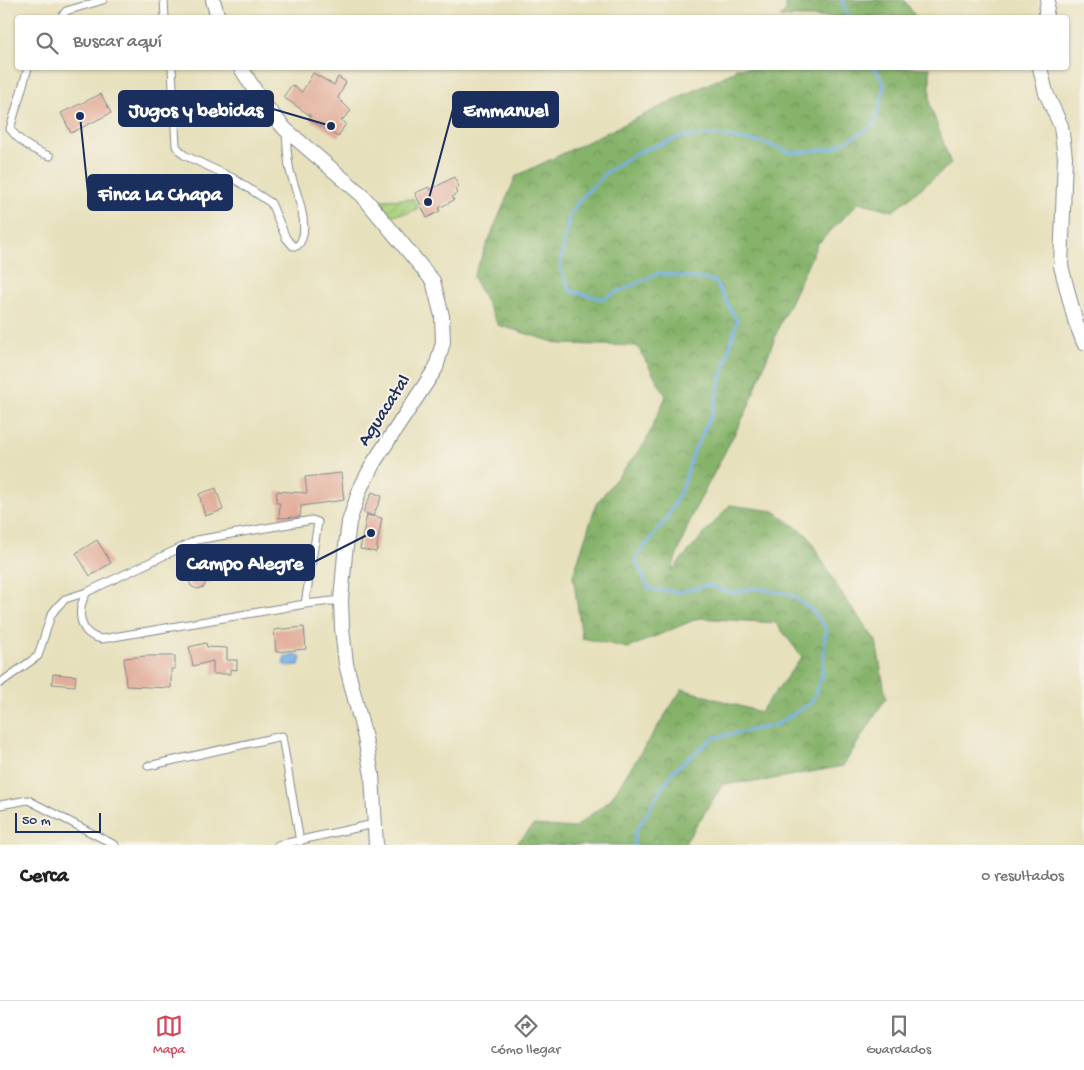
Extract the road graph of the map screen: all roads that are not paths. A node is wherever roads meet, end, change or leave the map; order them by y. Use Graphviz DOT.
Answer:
graph roads {
  1 [pos="103,0"];
  2 [pos="164,0"];
  3 [pos="213,0"];
  4 [pos="1048,0"];
  5 [pos="63,15"];
  6 [pos="165,15"];
  7 [pos="217,15"];
  8 [pos="1046,15"];
  9 [pos="27,70"];
  10 [pos="172,70"];
  11 [pos="242,70"];
  12 [pos="1040,70"];
  13 [pos="285,128"];
  14 [pos="50,156"];
  15 [pos="1084,343"];
  16 [pos="87,592"];
  17 [pos="341,600"];
  18 [pos="304,604"];
  19 [pos="0,682"];
  20 [pos="148,766"];
  21 [pos="0,805"];
  22 [pos="374,824"];
  23 [pos="300,842"];
  24 [pos="115,845"];
  25 [pos="278,845"];
  26 [pos="376,845"];
  1 -- 5 [label="lane"];
  2 -- 6 [label="lane"];
  3 -- 7 [label="street"];
  4 -- 8 [label="street"];
  9 -- 14 [label="lane"];
  10 -- 13 [label="lane"];
  11 -- 13 [label="street, Aguacatal"];
  12 -- 15 [label="street"];
  13 -- 17 [label="street, Aguacatal"];
  16 -- 18 [label="lane"];
  16 -- 18 [label="lane"];
  16 -- 19 [label="lane"];
  17 -- 18 [label="lane"];
  17 -- 22 [label="street, Aguacatal"];
  20 -- 23 [label="lane"];
  21 -- 24 [label="lane"];
  22 -- 23 [label="lane"];
  22 -- 26 [label="street, Aguacatal"];
  23 -- 25 [label="lane"];
}
